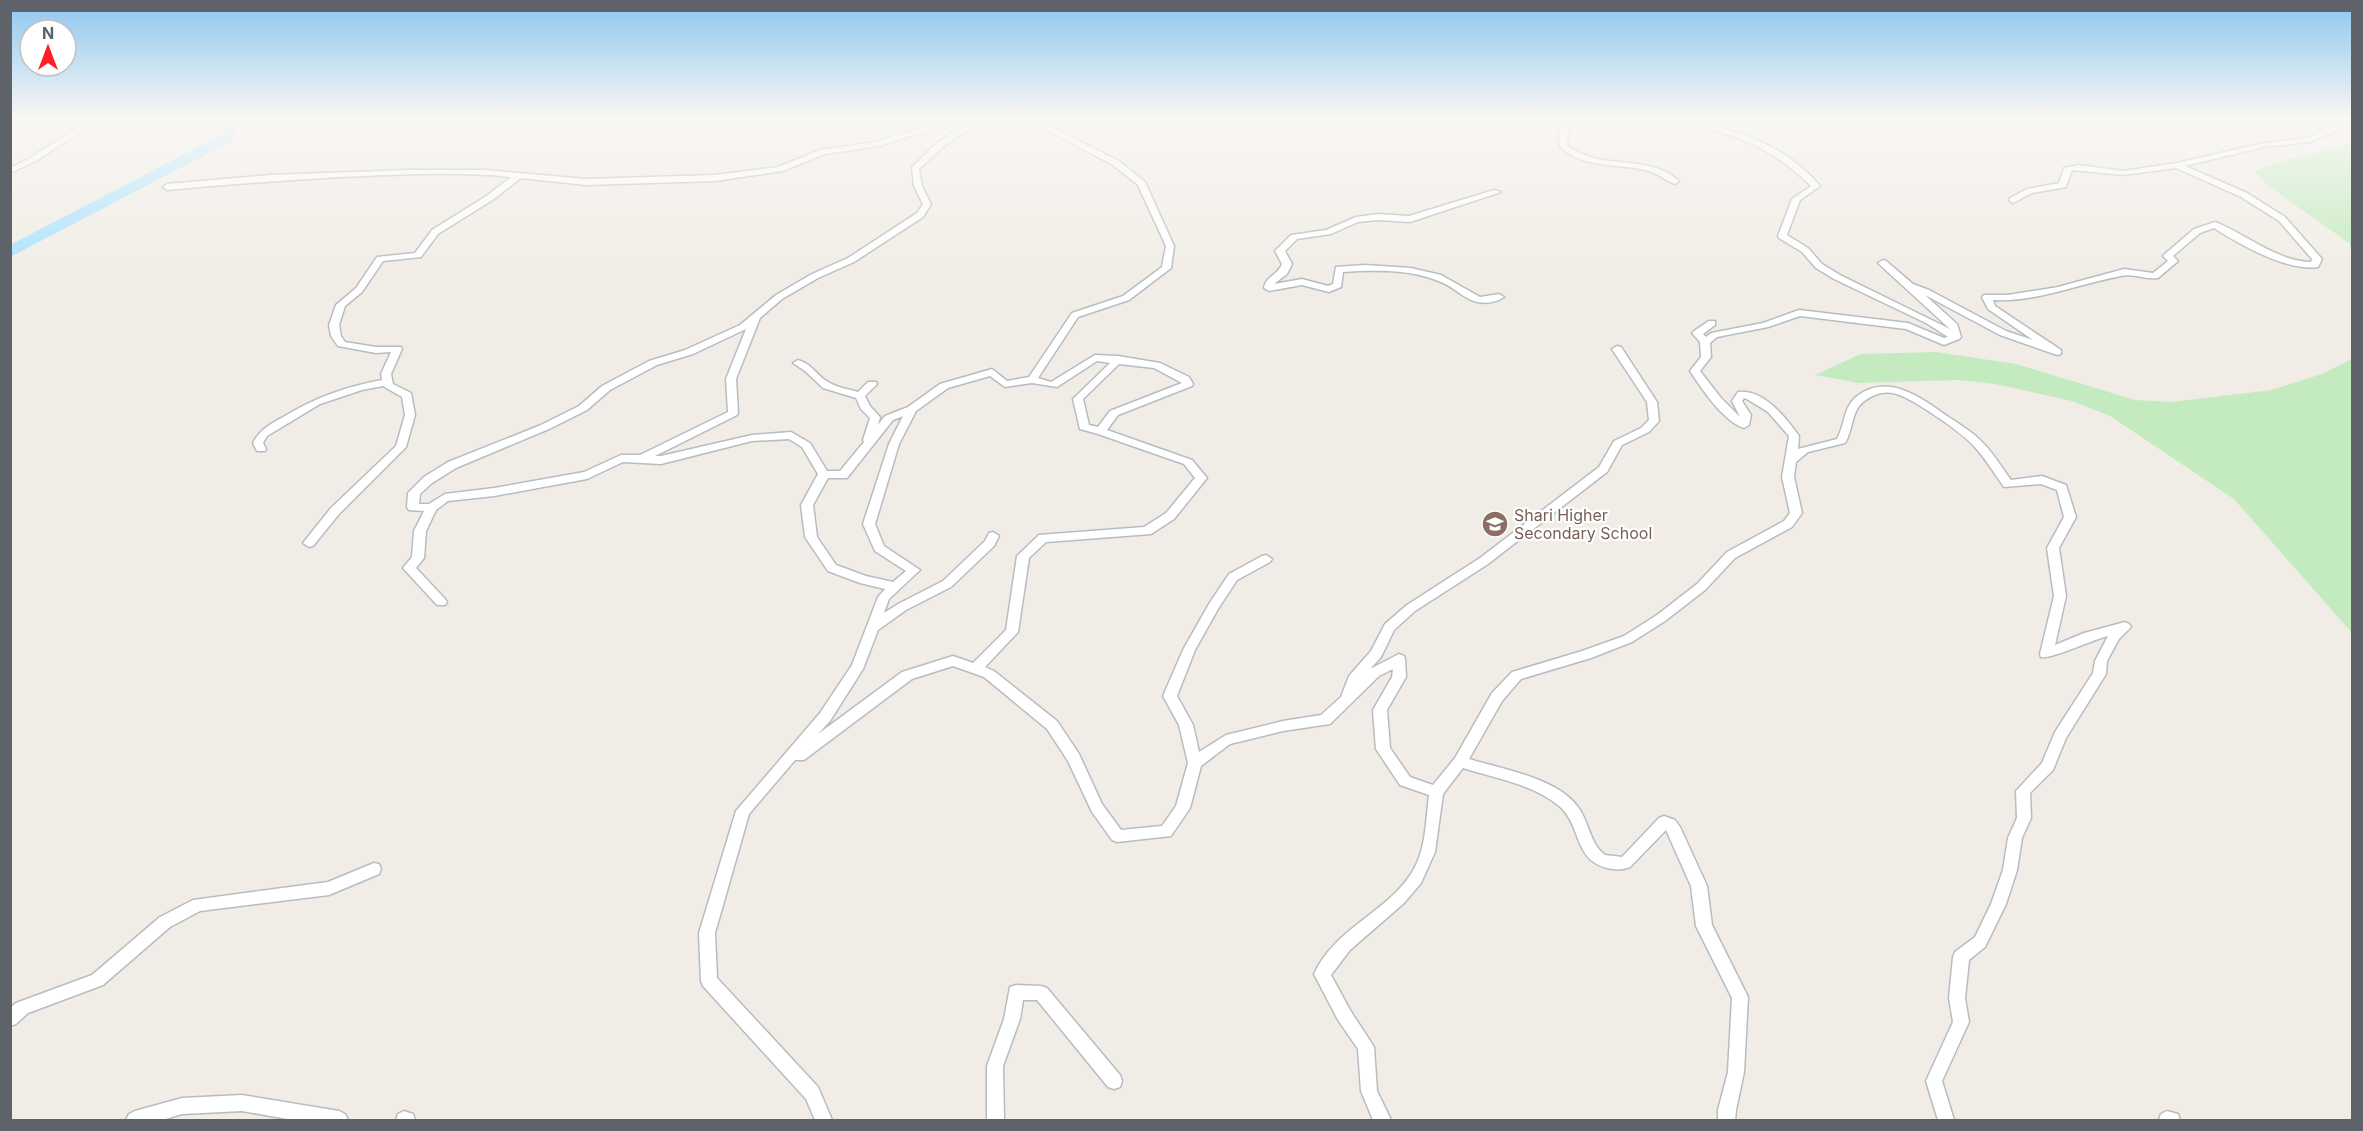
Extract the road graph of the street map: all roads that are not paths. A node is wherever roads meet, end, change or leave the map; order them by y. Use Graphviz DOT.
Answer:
graph roads {
  1 [pos="762,171"];
  2 [pos="915,171"];
  3 [pos="1126,171"];
  4 [pos="1657,171"];
  5 [pos="1802,171"];
  6 [pos="2067,171"];
  7 [pos="2107,171"];
  8 [pos="2138,171"];
  9 [pos="2190,171"];
  10 [pos="518,176"];
  11 [pos="1675,181"];
  12 [pos="166,187"];
  13 [pos="1497,192"];
  14 [pos="2013,200"];
  15 [pos="1883,262"];
  16 [pos="1912,287"];
  17 [pos="1499,297"];
  18 [pos="756,316"];
  19 [pos="1712,323"];
  20 [pos="1956,337"];
  21 [pos="1705,342"];
  22 [pos="1617,349"];
  23 [pos="1118,359"];
  24 [pos="798,363"];
  25 [pos="1032,380"];
  26 [pos="388,382"];
  27 [pos="872,384"];
  28 [pos="860,396"];
  29 [pos="912,409"];
  30 [pos="1101,431"];
  31 [pos="261,449"];
  32 [pos="863,452"];
  33 [pos="643,458"];
  34 [pos="1792,458"];
  35 [pos="824,474"];
  36 [pos="431,508"];
  37 [pos="993,536"];
  38 [pos="309,543"];
  39 [pos="1266,559"];
  40 [pos="895,587"];
  41 [pos="441,602"];
  42 [pos="872,629"];
  43 [pos="975,669"];
  44 [pos="1344,704"];
  45 [pos="1460,762"];
  46 [pos="1195,763"];
  47 [pos="776,773"];
  48 [pos="1436,792"];
  49 [pos="374,869"];
  50 [pos="10,1019"];
  51 [pos="1114,1081"];
  52 [pos="135,1120"];
  53 [pos="339,1120"];
  54 [pos="823,1120"];
  55 [pos="995,1120"];
  56 [pos="1382,1120"];
  57 [pos="1727,1120"];
  58 [pos="1946,1120"];
  59 [pos="2167,1120"];
  60 [pos="2172,1120"];
  1 -- 10 [label="street"];
  2 -- 18 [label="street"];
  3 -- 25 [label="street"];
  4 -- 11 [label="street"];
  5 -- 20 [label="street"];
  6 -- 14 [label="street"];
  7 -- 8 [label="street"];
  9 -- 16 [label="street"];
  10 -- 12 [label="street"];
  10 -- 26 [label="street"];
  13 -- 17 [label="street"];
  15 -- 16 [label="street"];
  16 -- 20 [label="street"];
  18 -- 33 [label="street"];
  18 -- 36 [label="street"];
  19 -- 21 [label="street"];
  20 -- 21 [label="street"];
  21 -- 34 [label="street"];
  22 -- 44 [label="street"];
  23 -- 25 [label="street"];
  23 -- 30 [label="street"];
  23 -- 30 [label="street"];
  24 -- 28 [label="street"];
  25 -- 29 [label="street"];
  26 -- 31 [label="street"];
  26 -- 38 [label="street"];
  27 -- 28 [label="street"];
  28 -- 32 [label="street"];
  29 -- 32 [label="street"];
  29 -- 40 [label="street"];
  30 -- 43 [label="street"];
  32 -- 35 [label="street"];
  33 -- 35 [label="street"];
  33 -- 36 [label="street"];
  34 -- 45 [label="street"];
  34 -- 58 [label="street"];
  35 -- 40 [label="street"];
  36 -- 41 [label="street"];
  37 -- 42 [label="street"];
  39 -- 46 [label="street"];
  40 -- 42 [label="street"];
  42 -- 47 [label="street"];
  43 -- 46 [label="street"];
  43 -- 47 [label="street"];
  44 -- 46 [label="street"];
  44 -- 48 [label="street"];
  45 -- 48 [label="street"];
  45 -- 57 [label="street"];
  47 -- 54 [label="street"];
  48 -- 56 [label="street"];
  49 -- 50 [label="street"];
  51 -- 55 [label="street"];
  52 -- 53 [label="street"];
  59 -- 60 [label="street"];
}
